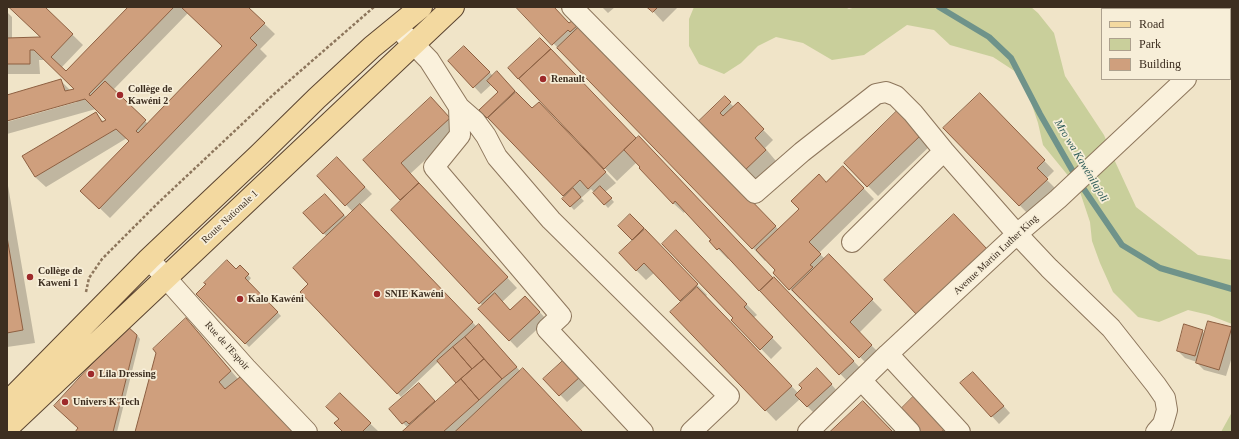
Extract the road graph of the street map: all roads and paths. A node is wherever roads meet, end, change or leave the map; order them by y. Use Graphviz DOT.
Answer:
graph roads {
  1 [pos="374,7"];
  2 [pos="453,7"];
  3 [pos="572,7"];
  4 [pos="407,15"];
  5 [pos="419,39"];
  6 [pos="1185,80"];
  7 [pos="459,107"];
  8 [pos="944,151"];
  9 [pos="1017,234"];
  10 [pos="852,242"];
  11 [pos="149,259"];
  12 [pos="166,278"];
  13 [pos="81,328"];
  14 [pos="888,354"];
  15 [pos="861,380"];
  16 [pos="7,403"];
  17 [pos="7,428"];
  18 [pos="308,432"];
  19 [pos="643,432"];
  20 [pos="691,432"];
  21 [pos="808,432"];
  22 [pos="910,432"];
  23 [pos="960,432"];
  24 [pos="1156,432"];
  1 -- 13 [label="path"];
  2 -- 5 [label="main road, Route Nationale 1"];
  3 -- 8 [label="street"];
  4 -- 5 [label="street"];
  4 -- 11 [label="main road"];
  5 -- 7 [label="street"];
  5 -- 12 [label="main road, Route Nationale 1"];
  6 -- 9 [label="street, Avenue Martin Luther King"];
  7 -- 19 [label="street"];
  7 -- 20 [label="street"];
  8 -- 9 [label="street"];
  8 -- 10 [label="street"];
  9 -- 14 [label="street, Avenue Martin Luther King"];
  9 -- 24 [label="street"];
  11 -- 12 [label="street, Rue de l'Espoir"];
  11 -- 13 [label="main road"];
  12 -- 17 [label="main road, Route Nationale 1"];
  12 -- 18 [label="street, Rue de l'Espoir"];
  13 -- 16 [label="main road"];
  14 -- 15 [label="street, Avenue Martin Luther King"];
  14 -- 23 [label="street"];
  15 -- 21 [label="street, Avenue Martin Luther King"];
  15 -- 22 [label="street"];
}
